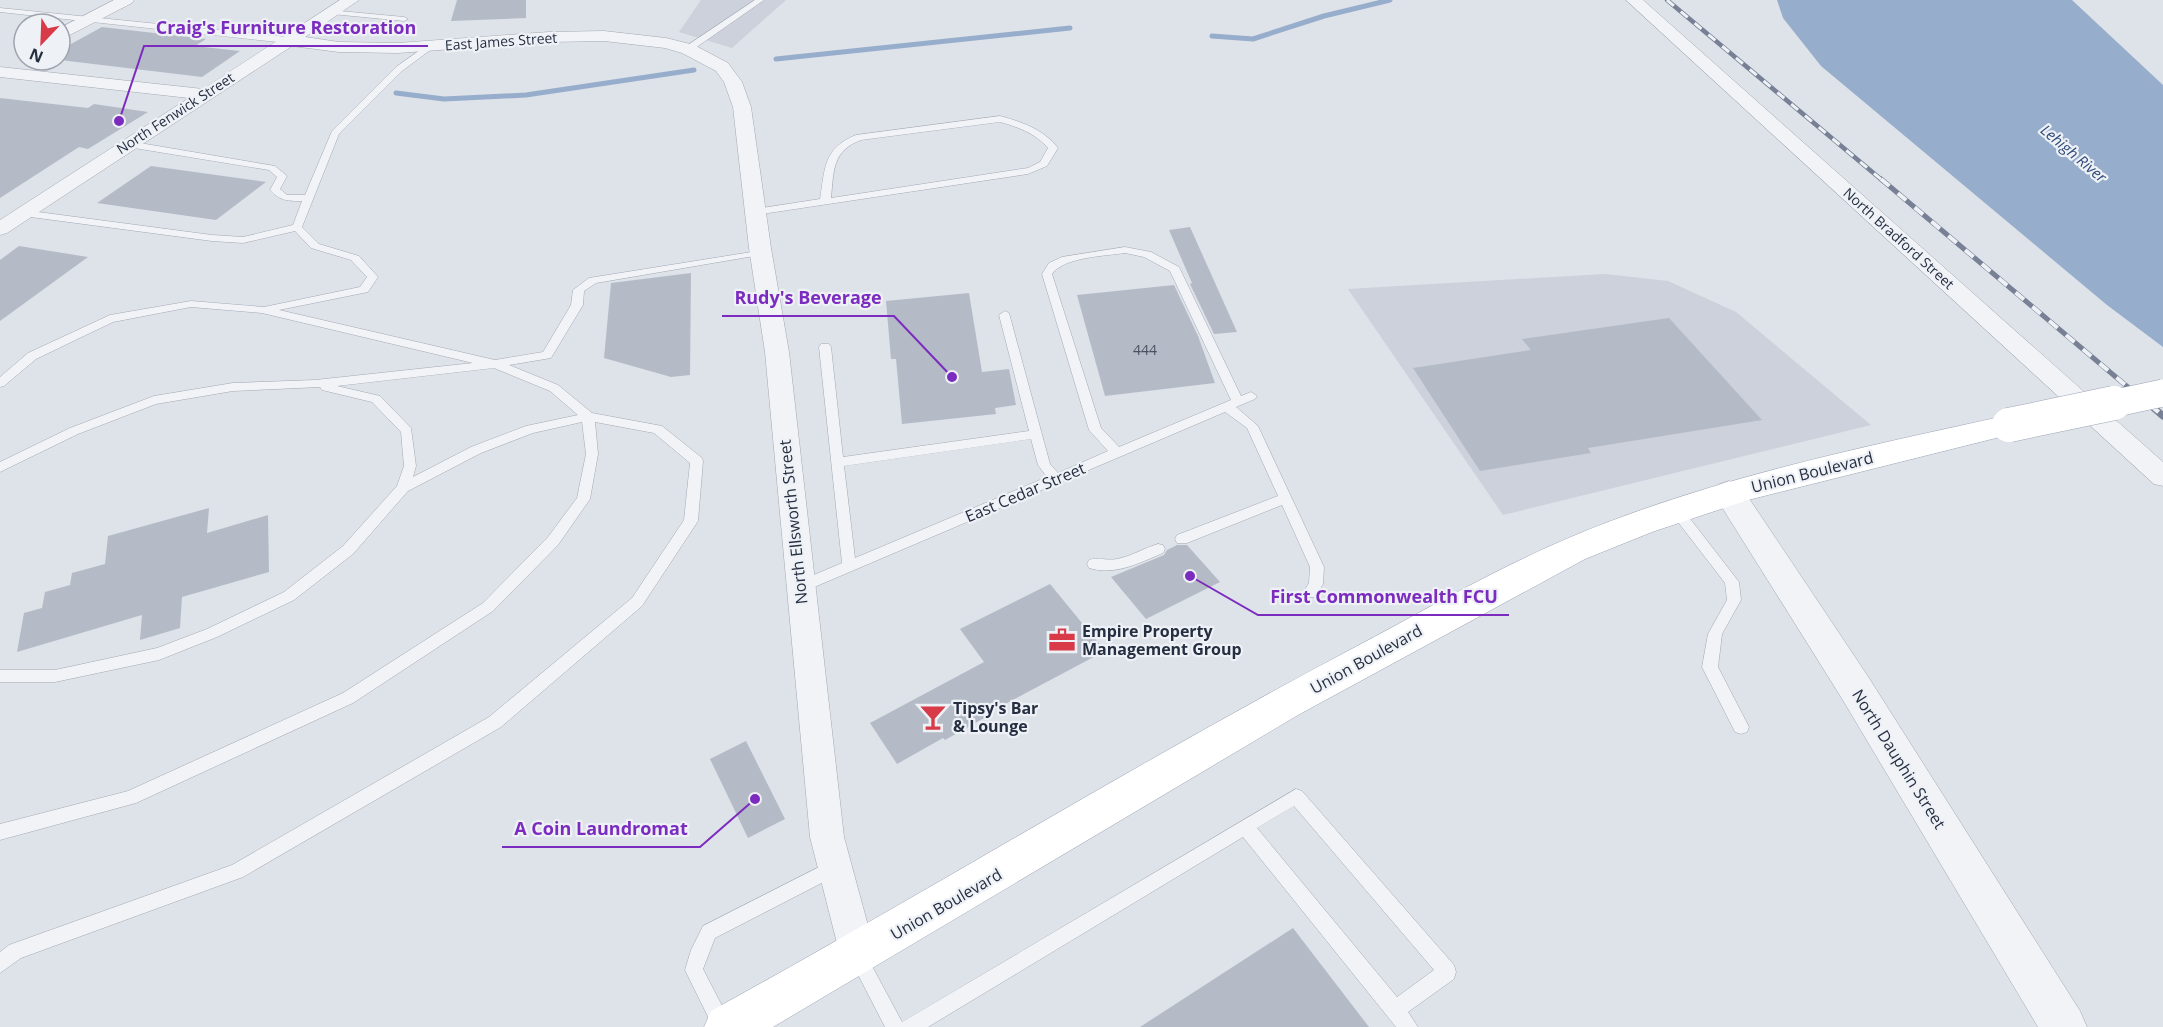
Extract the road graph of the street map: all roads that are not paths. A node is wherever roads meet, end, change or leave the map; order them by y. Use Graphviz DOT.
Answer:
graph roads {
  1 [pos="126,0"];
  2 [pos="351,0"];
  3 [pos="760,0"];
  4 [pos="1634,0"];
  5 [pos="0,10"];
  6 [pos="332,12"];
  7 [pos="404,19"];
  8 [pos="89,20"];
  9 [pos="72,29"];
  10 [pos="287,40"];
  11 [pos="430,46"];
  12 [pos="688,49"];
  13 [pos="0,72"];
  14 [pos="735,88"];
  15 [pos="203,94"];
  16 [pos="128,144"];
  17 [pos="310,198"];
  18 [pos="825,201"];
  19 [pos="755,212"];
  20 [pos="23,213"];
  21 [pos="297,227"];
  22 [pos="0,229"];
  23 [pos="760,252"];
  24 [pos="262,310"];
  25 [pos="1005,315"];
  26 [pos="825,347"];
  27 [pos="495,364"];
  28 [pos="0,383"];
  29 [pos="315,384"];
  30 [pos="2163,393"];
  31 [pos="1251,396"];
  32 [pos="1232,404"];
  33 [pos="588,417"];
  34 [pos="1037,434"];
  35 [pos="1117,453"];
  36 [pos="837,462"];
  37 [pos="0,467"];
  38 [pos="2163,477"];
  39 [pos="1056,479"];
  40 [pos="402,488"];
  41 [pos="1729,493"];
  42 [pos="1286,498"];
  43 [pos="1676,510"];
  44 [pos="1182,539"];
  45 [pos="1158,549"];
  46 [pos="1094,564"];
  47 [pos="849,566"];
  48 [pos="800,588"];
  49 [pos="1310,593"];
  50 [pos="0,676"];
  51 [pos="1741,727"];
  52 [pos="1246,827"];
  53 [pos="0,832"];
  54 [pos="835,867"];
  55 [pos="858,955"];
  56 [pos="0,964"];
  57 [pos="1395,1010"];
  58 [pos="725,1027"];
  59 [pos="895,1027"];
  60 [pos="910,1027"];
  61 [pos="1408,1027"];
  62 [pos="2064,1027"];
  1 -- 8 [label="street"];
  2 -- 6 [label="street, North Fenwick Street"];
  3 -- 12 [label="lane"];
  4 -- 38 [label="street, North Bradford Street"];
  5 -- 8 [label="lane, East James Street"];
  6 -- 7 [label="lane"];
  6 -- 10 [label="street, North Fenwick Street"];
  8 -- 9 [label="street"];
  8 -- 10 [label="lane, East James Street"];
  10 -- 11 [label="street, East James Street"];
  10 -- 15 [label="street, North Fenwick Street"];
  11 -- 12 [label="street, East James Street"];
  11 -- 17 [label="lane"];
  12 -- 14 [label="street, East James Street"];
  13 -- 15 [label="street"];
  14 -- 19 [label="street, North Ellsworth Street"];
  15 -- 16 [label="street, North Fenwick Street"];
  16 -- 17 [label="lane"];
  16 -- 20 [label="street, North Fenwick Street"];
  17 -- 21 [label="lane"];
  18 -- 18 [label="lane"];
  18 -- 19 [label="lane"];
  19 -- 23 [label="street, North Ellsworth Street"];
  20 -- 21 [label="lane"];
  20 -- 22 [label="street, North Fenwick Street"];
  21 -- 24 [label="lane"];
  23 -- 27 [label="lane"];
  23 -- 48 [label="street, North Ellsworth Street"];
  24 -- 27 [label="lane"];
  24 -- 28 [label="lane"];
  25 -- 34 [label="lane"];
  26 -- 36 [label="lane"];
  27 -- 29 [label="lane"];
  27 -- 33 [label="lane"];
  29 -- 37 [label="lane"];
  29 -- 40 [label="lane"];
  30 -- 41 [label="main road, Union Boulevard, bridge"];
  31 -- 32 [label="lane, East Cedar Street"];
  32 -- 35 [label="lane, East Cedar Street"];
  32 -- 35 [label="lane"];
  32 -- 42 [label="lane"];
  33 -- 40 [label="lane"];
  33 -- 53 [label="lane"];
  33 -- 56 [label="lane"];
  34 -- 36 [label="lane"];
  34 -- 39 [label="lane"];
  35 -- 39 [label="lane, East Cedar Street"];
  36 -- 47 [label="lane"];
  39 -- 47 [label="lane, East Cedar Street"];
  40 -- 50 [label="lane"];
  41 -- 43 [label="main road, Union Boulevard"];
  41 -- 62 [label="street, North Dauphin Street"];
  42 -- 44 [label="lane"];
  42 -- 49 [label="lane"];
  43 -- 51 [label="lane"];
  43 -- 55 [label="main road, Union Boulevard"];
  45 -- 46 [label="lane"];
  47 -- 48 [label="lane, East Cedar Street"];
  48 -- 54 [label="street, North Ellsworth Street"];
  52 -- 57 [label="lane"];
  52 -- 57 [label="lane"];
  52 -- 60 [label="lane"];
  54 -- 55 [label="street, North Ellsworth Street"];
  54 -- 58 [label="lane"];
  55 -- 58 [label="main road, Union Boulevard"];
  55 -- 59 [label="lane"];
  57 -- 61 [label="lane"];
}
